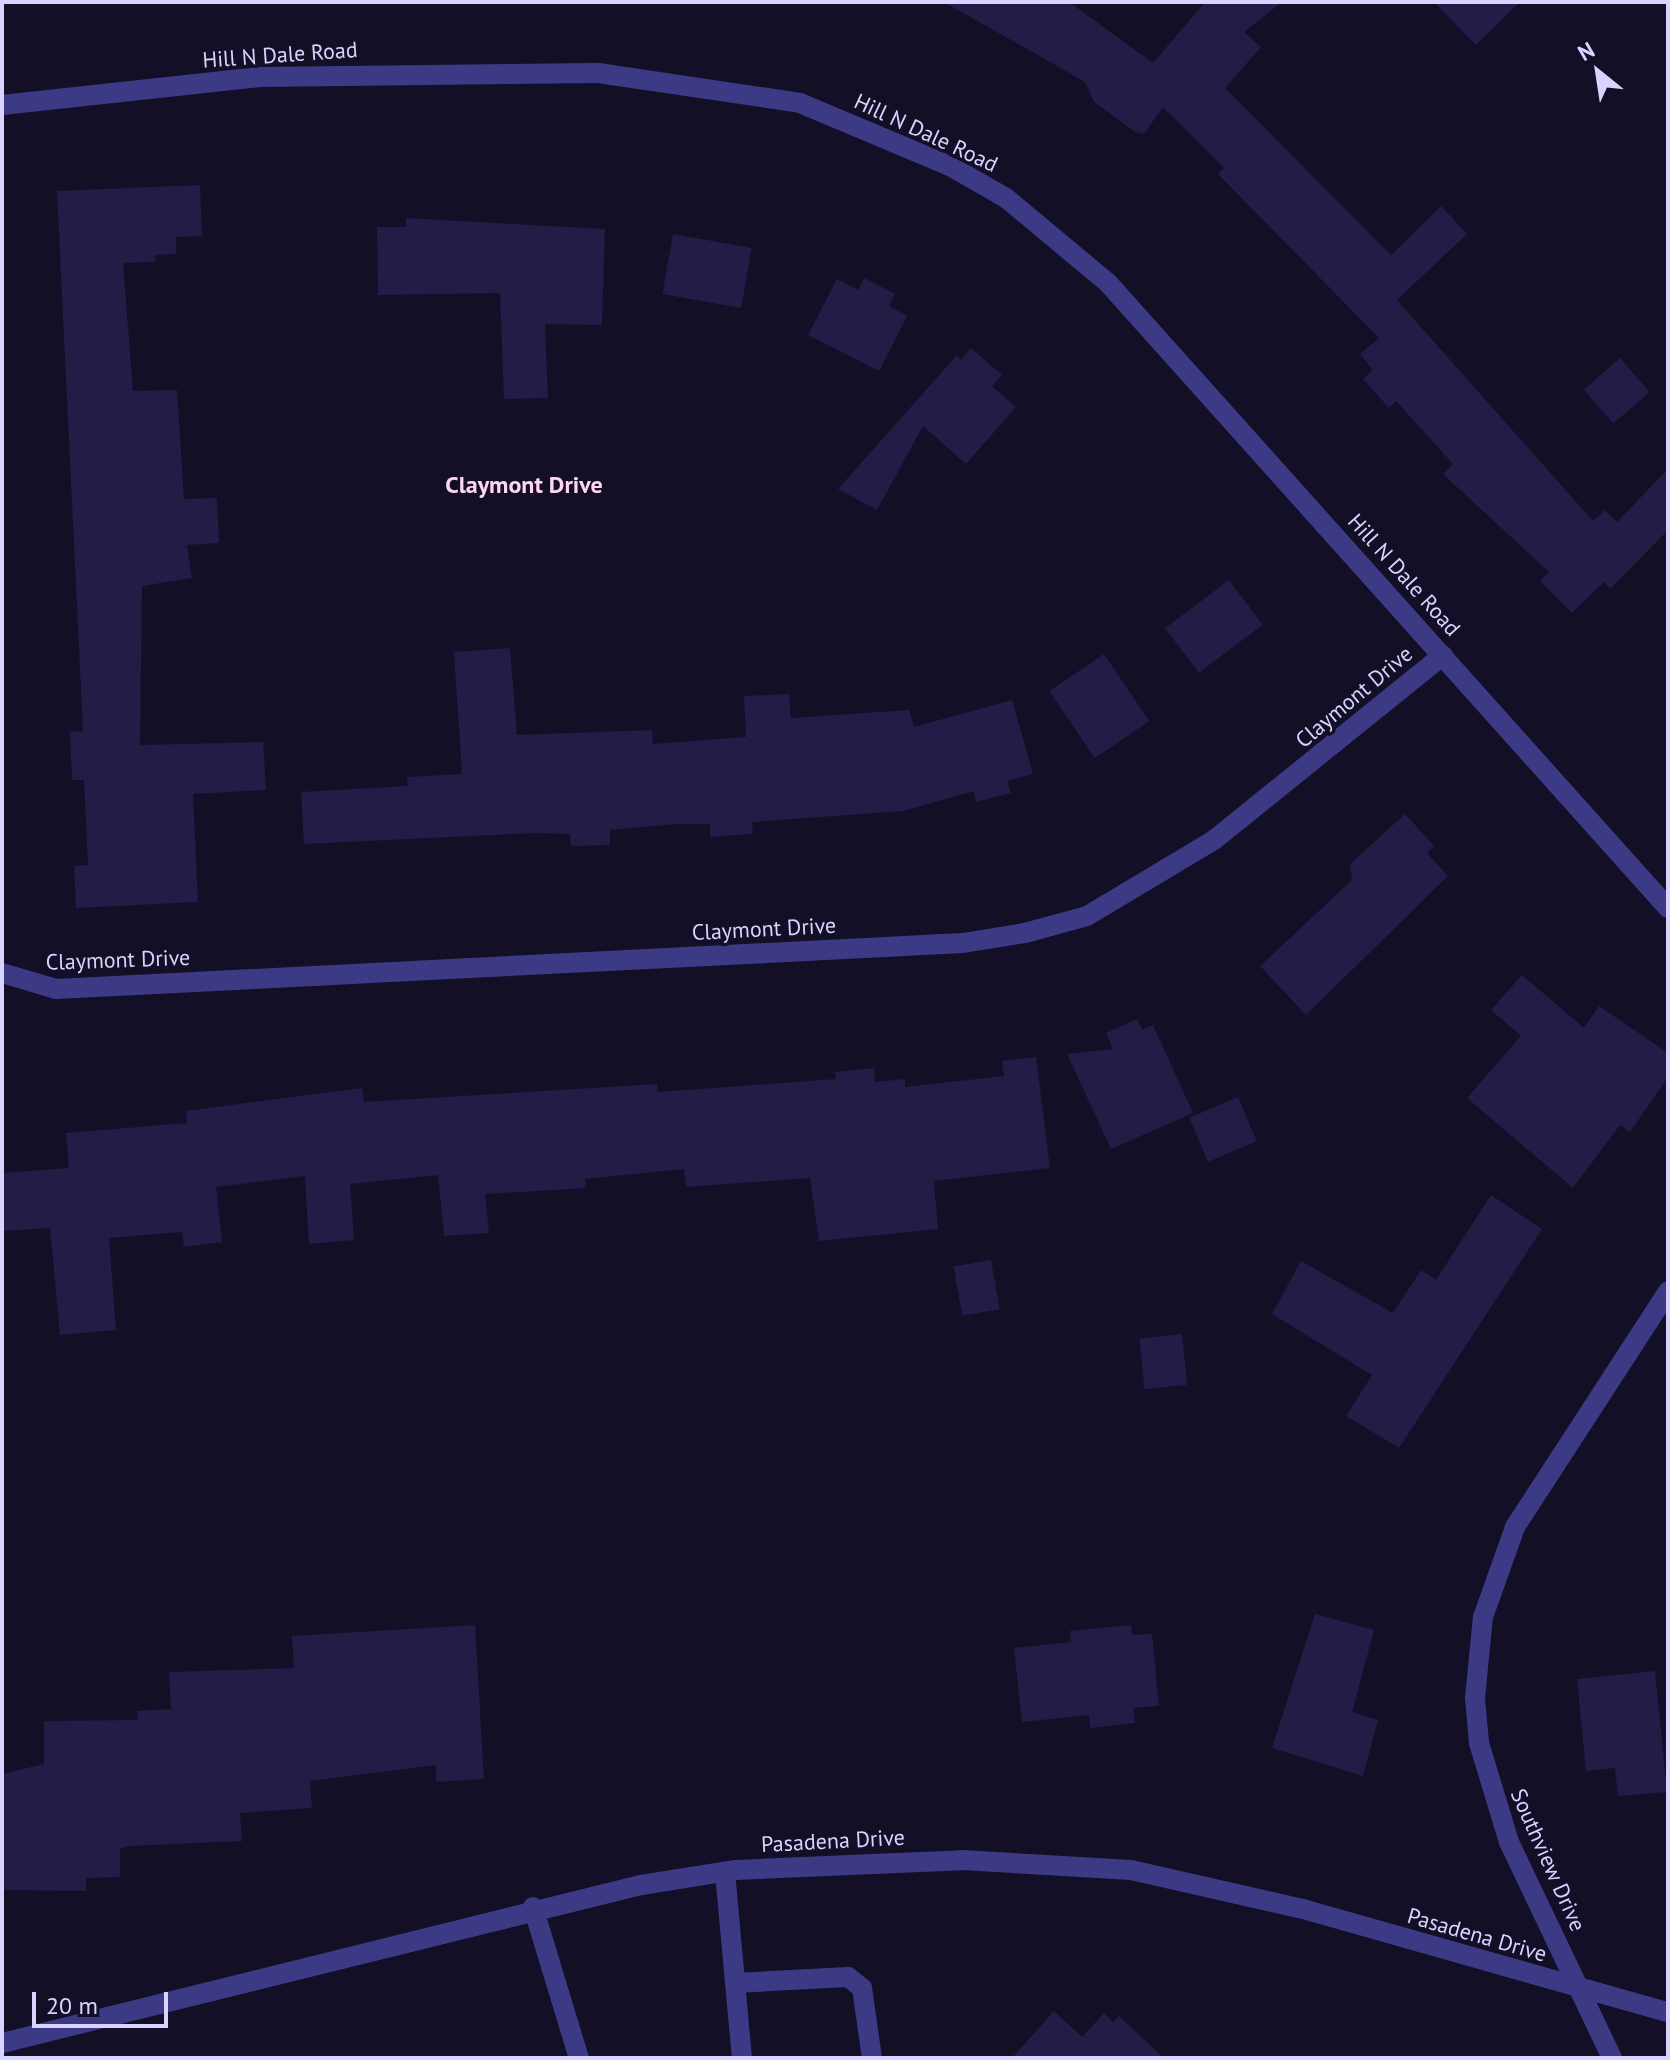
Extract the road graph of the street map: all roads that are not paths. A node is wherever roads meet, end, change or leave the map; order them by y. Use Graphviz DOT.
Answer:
graph roads {
  1 [pos="2,105"];
  2 [pos="1443,655"];
  3 [pos="1668,908"];
  4 [pos="2,973"];
  5 [pos="1668,1291"];
  6 [pos="725,1872"];
  7 [pos="533,1907"];
  8 [pos="735,1983"];
  9 [pos="1582,1990"];
  10 [pos="1668,2012"];
  11 [pos="2,2043"];
  12 [pos="579,2058"];
  13 [pos="742,2058"];
  14 [pos="872,2058"];
  15 [pos="1612,2058"];
  1 -- 2 [label="street, Hill N Dale Road"];
  2 -- 3 [label="street, Hill N Dale Road"];
  2 -- 4 [label="street, Claymont Drive"];
  5 -- 9 [label="street, Southview Drive"];
  6 -- 7 [label="street, Pasadena Drive"];
  6 -- 8 [label="street"];
  6 -- 9 [label="street, Pasadena Drive"];
  7 -- 11 [label="street, Pasadena Drive"];
  7 -- 12 [label="street"];
  8 -- 13 [label="street"];
  8 -- 14 [label="street"];
  9 -- 10 [label="street, Pasadena Drive"];
  9 -- 15 [label="street, Southview Drive"];
}
